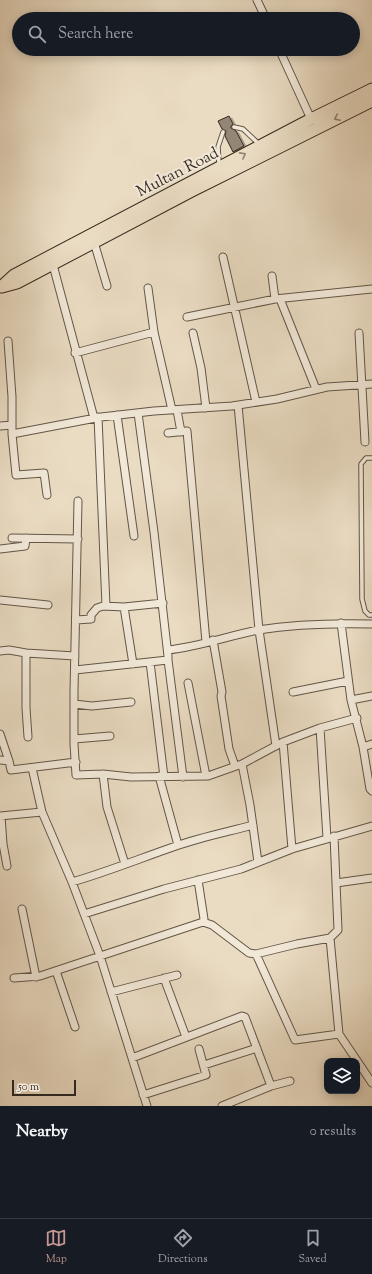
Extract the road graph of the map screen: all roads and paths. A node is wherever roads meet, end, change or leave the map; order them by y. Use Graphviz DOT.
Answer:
graph roads {
  1 [pos="257,0"];
  2 [pos="263,12"];
  3 [pos="282,56"];
  4 [pos="372,89"];
  5 [pos="372,101"];
  6 [pos="311,119"];
  7 [pos="234,127"];
  8 [pos="223,132"];
  9 [pos="261,145"];
  10 [pos="220,168"];
  11 [pos="94,242"];
  12 [pos="223,257"];
  13 [pos="53,265"];
  14 [pos="272,276"];
  15 [pos="106,286"];
  16 [pos="0,287"];
  17 [pos="148,288"];
  18 [pos="372,289"];
  19 [pos="278,299"];
  20 [pos="234,308"];
  21 [pos="187,317"];
  22 [pos="154,332"];
  23 [pos="193,333"];
  24 [pos="359,333"];
  25 [pos="8,341"];
  26 [pos="76,353"];
  27 [pos="372,384"];
  28 [pos="362,385"];
  29 [pos="316,389"];
  30 [pos="256,402"];
  31 [pos="238,405"];
  32 [pos="206,408"];
  33 [pos="174,410"];
  34 [pos="138,412"];
  35 [pos="117,415"];
  36 [pos="96,418"];
  37 [pos="12,425"];
  38 [pos="0,426"];
  39 [pos="181,432"];
  40 [pos="168,433"];
  41 [pos="12,434"];
  42 [pos="364,442"];
  43 [pos="372,458"];
  44 [pos="47,495"];
  45 [pos="78,500"];
  46 [pos="134,536"];
  47 [pos="12,538"];
  48 [pos="26,538"];
  49 [pos="78,539"];
  50 [pos="0,549"];
  51 [pos="0,600"];
  52 [pos="163,603"];
  53 [pos="48,605"];
  54 [pos="106,606"];
  55 [pos="124,607"];
  56 [pos="372,615"];
  57 [pos="76,620"];
  58 [pos="341,623"];
  59 [pos="372,624"];
  60 [pos="259,630"];
  61 [pos="209,641"];
  62 [pos="168,650"];
  63 [pos="0,651"];
  64 [pos="26,653"];
  65 [pos="75,656"];
  66 [pos="168,660"];
  67 [pos="150,662"];
  68 [pos="133,664"];
  69 [pos="75,670"];
  70 [pos="348,681"];
  71 [pos="188,683"];
  72 [pos="293,692"];
  73 [pos="372,696"];
  74 [pos="351,700"];
  75 [pos="131,702"];
  76 [pos="74,704"];
  77 [pos="356,718"];
  78 [pos="320,728"];
  79 [pos="0,734"];
  80 [pos="110,736"];
  81 [pos="28,737"];
  82 [pos="74,739"];
  83 [pos="280,744"];
  84 [pos="372,744"];
  85 [pos="363,747"];
  86 [pos="0,760"];
  87 [pos="10,761"];
  88 [pos="76,762"];
  89 [pos="238,765"];
  90 [pos="32,768"];
  91 [pos="103,774"];
  92 [pos="206,776"];
  93 [pos="161,777"];
  94 [pos="183,777"];
  95 [pos="372,791"];
  96 [pos="42,812"];
  97 [pos="1,816"];
  98 [pos="253,825"];
  99 [pos="372,826"];
  100 [pos="331,837"];
  101 [pos="178,845"];
  102 [pos="292,849"];
  103 [pos="258,862"];
  104 [pos="125,864"];
  105 [pos="6,866"];
  106 [pos="372,878"];
  107 [pos="198,880"];
  108 [pos="72,882"];
  109 [pos="336,883"];
  110 [pos="22,909"];
  111 [pos="84,914"];
  112 [pos="203,922"];
  113 [pos="330,938"];
  114 [pos="256,954"];
  115 [pos="100,956"];
  116 [pos="56,971"];
  117 [pos="177,975"];
  118 [pos="36,977"];
  119 [pos="14,978"];
  120 [pos="164,978"];
  121 [pos="111,992"];
  122 [pos="75,1027"];
  123 [pos="339,1034"];
  124 [pos="186,1037"];
  125 [pos="257,1048"];
  126 [pos="199,1050"];
  127 [pos="132,1058"];
  128 [pos="204,1066"];
  129 [pos="290,1081"];
  130 [pos="372,1082"];
  131 [pos="271,1086"];
  132 [pos="143,1095"];
  133 [pos="146,1106"];
  134 [pos="222,1106"];
  1 -- 2 [label="street"];
  3 -- 6 [label="street"];
  4 -- 6 [label="main road, Multan Road"];
  5 -- 11 [label="main road, Multan Road, one-way"];
  6 -- 9 [label="main road, Multan Road"];
  7 -- 9 [label="lane"];
  8 -- 10 [label="lane"];
  10 -- 9 [label="main road, Multan Road, one-way"];
  10 -- 16 [label="main road, Multan Road"];
  11 -- 13 [label="main road, Multan Road"];
  11 -- 15 [label="street"];
  12 -- 20 [label="street"];
  13 -- 16 [label="main road, Multan Road"];
  13 -- 26 [label="street"];
  14 -- 19 [label="street"];
  17 -- 22 [label="street"];
  18 -- 19 [label="street"];
  19 -- 20 [label="street"];
  19 -- 29 [label="street"];
  20 -- 21 [label="street"];
  20 -- 30 [label="street"];
  22 -- 26 [label="street"];
  22 -- 33 [label="street"];
  23 -- 32 [label="street"];
  24 -- 28 [label="street"];
  25 -- 37 [label="street"];
  26 -- 36 [label="street"];
  27 -- 28 [label="street"];
  28 -- 29 [label="street"];
  28 -- 42 [label="street"];
  29 -- 30 [label="street"];
  30 -- 31 [label="street"];
  31 -- 32 [label="street"];
  31 -- 60 [label="street"];
  32 -- 33 [label="street"];
  33 -- 34 [label="street"];
  33 -- 39 [label="street"];
  34 -- 35 [label="street"];
  34 -- 52 [label="street"];
  35 -- 36 [label="street"];
  35 -- 46 [label="street"];
  36 -- 41 [label="street"];
  36 -- 54 [label="street"];
  37 -- 38 [label="street"];
  37 -- 41 [label="street"];
  39 -- 40 [label="street"];
  39 -- 61 [label="street"];
  41 -- 44 [label="street"];
  43 -- 56 [label="lane"];
  45 -- 49 [label="street"];
  47 -- 48 [label="street"];
  48 -- 49 [label="street"];
  48 -- 50 [label="street"];
  49 -- 57 [label="street"];
  51 -- 53 [label="street"];
  52 -- 55 [label="street"];
  52 -- 62 [label="street"];
  54 -- 55 [label="street"];
  54 -- 57 [label="street"];
  55 -- 68 [label="street"];
  57 -- 65 [label="street"];
  58 -- 59 [label="street"];
  58 -- 60 [label="street"];
  58 -- 70 [label="street"];
  60 -- 61 [label="street"];
  60 -- 83 [label="street"];
  61 -- 62 [label="street"];
  61 -- 89 [label="street"];
  62 -- 66 [label="street"];
  63 -- 64 [label="street"];
  64 -- 65 [label="street"];
  64 -- 81 [label="street"];
  65 -- 69 [label="street"];
  66 -- 67 [label="street"];
  66 -- 94 [label="street"];
  67 -- 68 [label="street"];
  67 -- 93 [label="street"];
  68 -- 69 [label="street"];
  69 -- 76 [label="street"];
  70 -- 72 [label="street"];
  70 -- 74 [label="street"];
  71 -- 92 [label="street"];
  73 -- 74 [label="street"];
  74 -- 77 [label="street"];
  75 -- 76 [label="street"];
  76 -- 82 [label="street"];
  77 -- 78 [label="street"];
  77 -- 85 [label="street"];
  78 -- 83 [label="street"];
  78 -- 100 [label="street"];
  79 -- 87 [label="street"];
  80 -- 82 [label="street"];
  82 -- 88 [label="street"];
  83 -- 89 [label="street"];
  83 -- 102 [label="street"];
  84 -- 85 [label="street"];
  85 -- 95 [label="street"];
  86 -- 87 [label="street"];
  87 -- 90 [label="street"];
  88 -- 90 [label="street"];
  88 -- 91 [label="street"];
  89 -- 92 [label="street"];
  89 -- 98 [label="street"];
  90 -- 96 [label="street"];
  91 -- 93 [label="street"];
  91 -- 104 [label="street"];
  92 -- 94 [label="street"];
  93 -- 94 [label="street"];
  93 -- 101 [label="street"];
  96 -- 97 [label="street"];
  96 -- 108 [label="street"];
  97 -- 105 [label="street"];
  98 -- 101 [label="street"];
  98 -- 103 [label="street"];
  99 -- 100 [label="street"];
  100 -- 102 [label="street"];
  100 -- 109 [label="street"];
  101 -- 104 [label="street"];
  102 -- 103 [label="street"];
  103 -- 107 [label="street"];
  104 -- 108 [label="street"];
  106 -- 109 [label="street"];
  107 -- 111 [label="street"];
  107 -- 112 [label="street"];
  108 -- 111 [label="street"];
  109 -- 113 [label="street"];
  110 -- 118 [label="street"];
  111 -- 115 [label="street"];
  112 -- 114 [label="street"];
  112 -- 115 [label="street"];
  113 -- 114 [label="street"];
  113 -- 123 [label="street"];
  114 -- 123 [label="street"];
  115 -- 116 [label="street"];
  115 -- 121 [label="street"];
  116 -- 118 [label="street"];
  116 -- 122 [label="street"];
  117 -- 120 [label="street"];
  118 -- 119 [label="street"];
  120 -- 121 [label="street"];
  120 -- 124 [label="street"];
  121 -- 127 [label="street"];
  123 -- 130 [label="street"];
  124 -- 125 [label="street"];
  124 -- 127 [label="street"];
  125 -- 128 [label="street"];
  125 -- 131 [label="street"];
  126 -- 128 [label="street"];
  127 -- 132 [label="street"];
  128 -- 132 [label="street"];
  129 -- 131 [label="street"];
  131 -- 134 [label="street"];
  132 -- 133 [label="street"];
}
